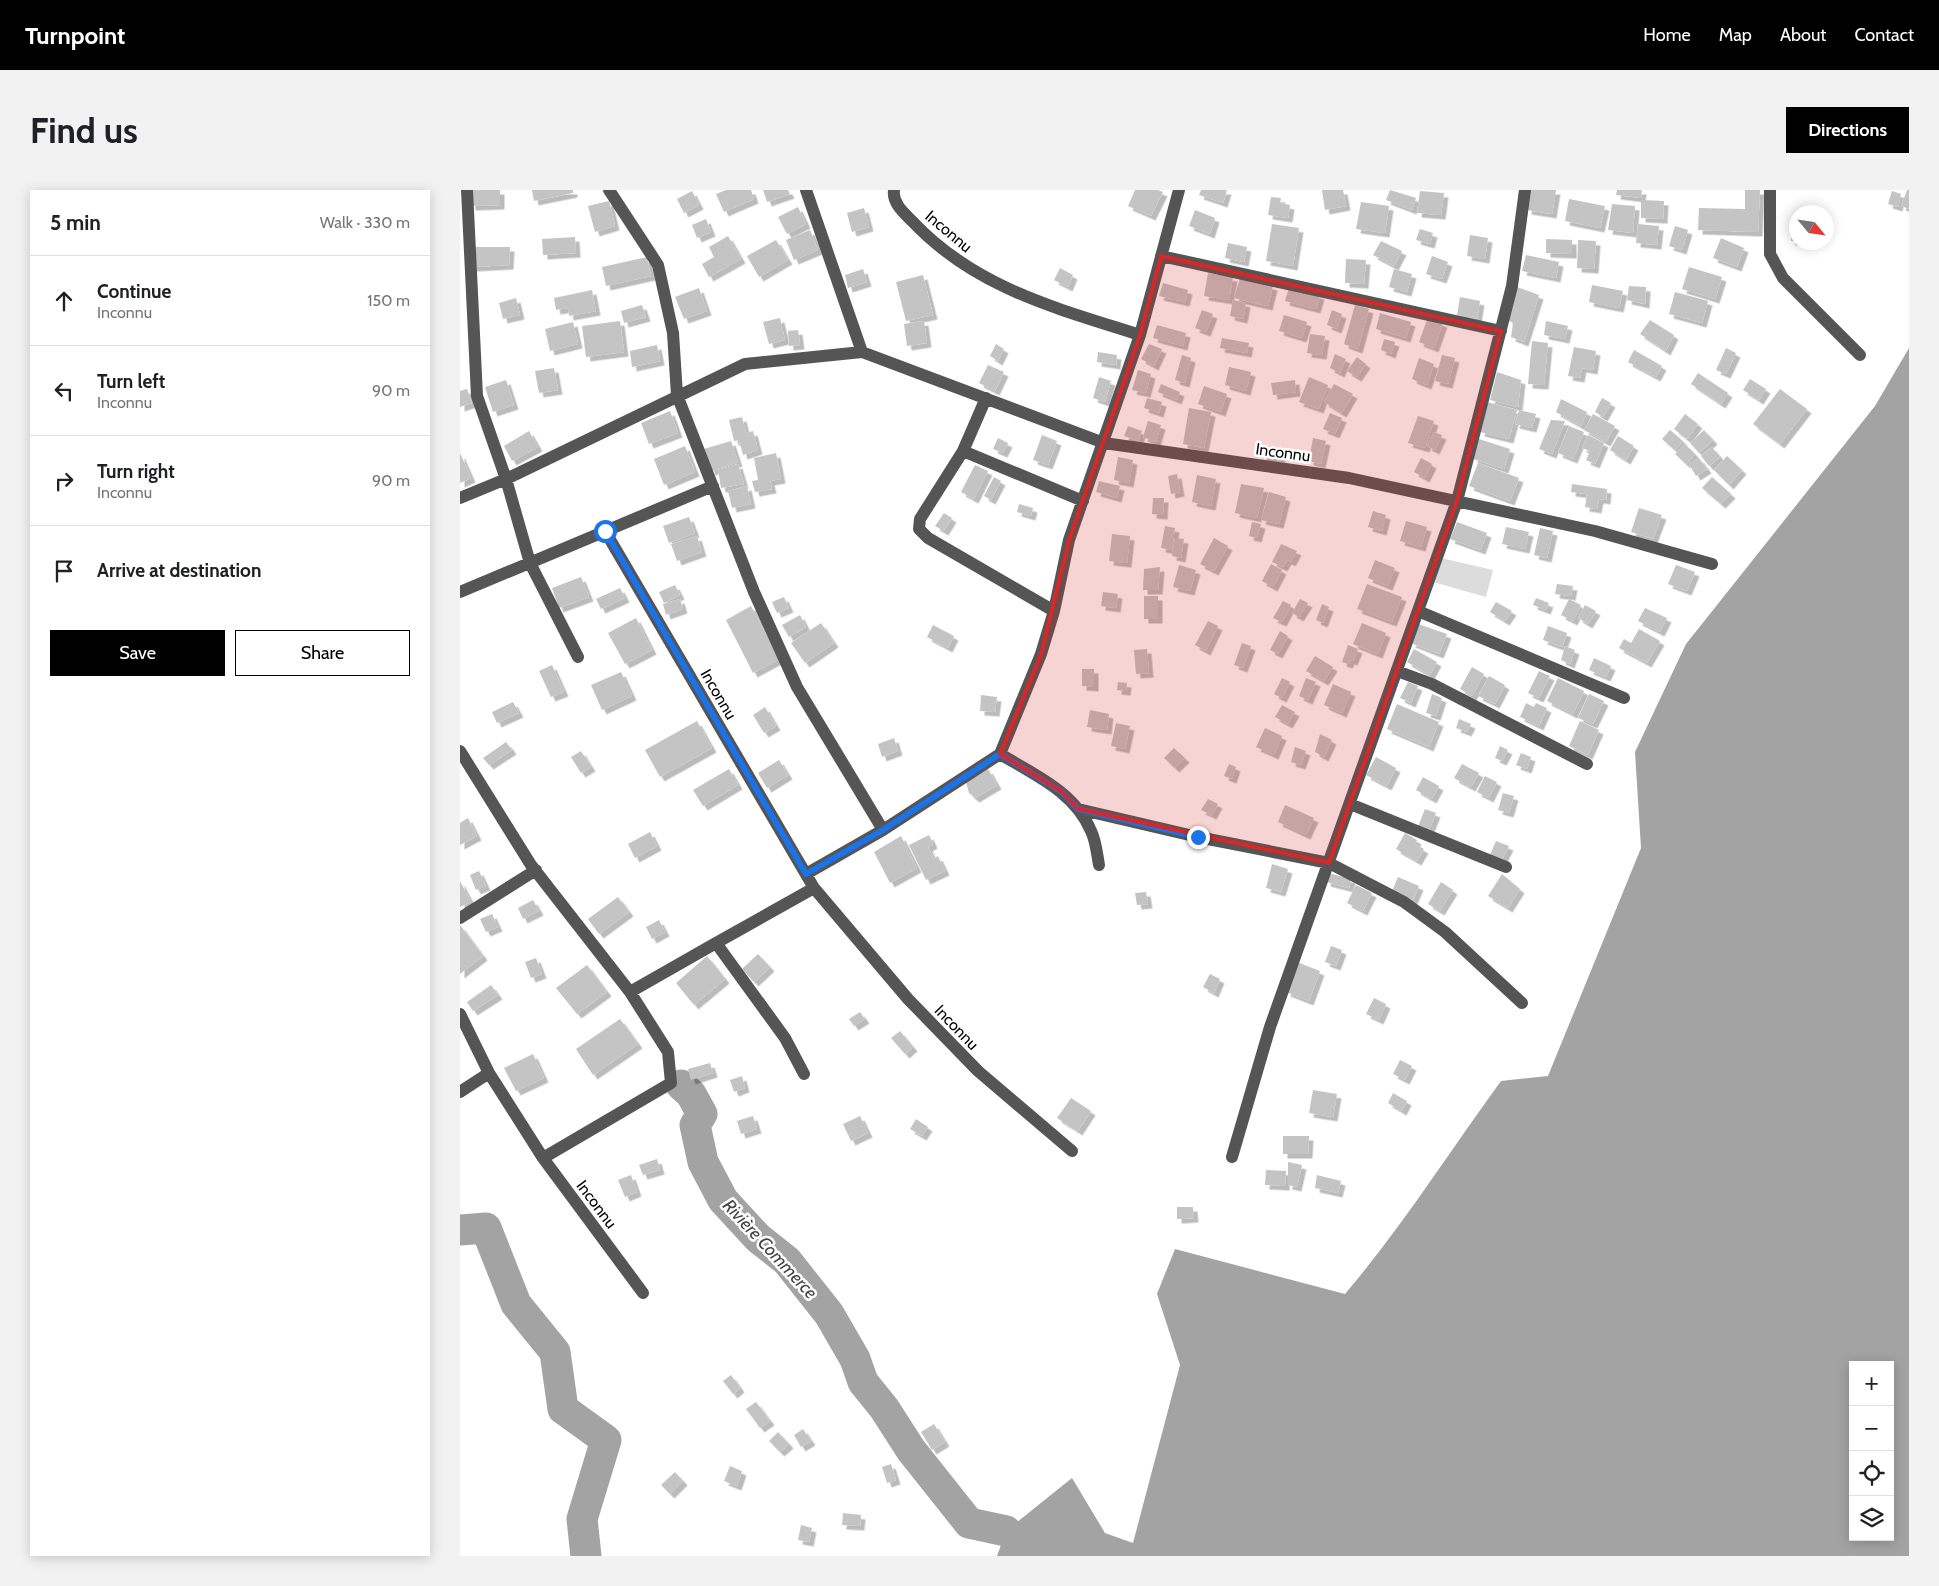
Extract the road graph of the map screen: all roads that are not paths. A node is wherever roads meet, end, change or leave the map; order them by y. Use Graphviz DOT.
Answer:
graph roads {
  1 [pos="467,190"];
  2 [pos="609,190"];
  3 [pos="806,190"];
  4 [pos="894,190"];
  5 [pos="1179,190"];
  6 [pos="1525,190"];
  7 [pos="1770,190"];
  8 [pos="1161,256"];
  9 [pos="1500,331"];
  10 [pos="1140,335"];
  11 [pos="862,352"];
  12 [pos="1860,354"];
  13 [pos="678,395"];
  14 [pos="986,398"];
  15 [pos="1104,443"];
  16 [pos="963,451"];
  17 [pos="506,478"];
  18 [pos="713,486"];
  19 [pos="460,498"];
  20 [pos="1083,501"];
  21 [pos="1457,501"];
  22 [pos="605,531"];
  23 [pos="530,562"];
  24 [pos="1712,564"];
  25 [pos="460,592"];
  26 [pos="1418,610"];
  27 [pos="1054,611"];
  28 [pos="578,657"];
  29 [pos="1397,670"];
  30 [pos="1624,698"];
  31 [pos="460,750"];
  32 [pos="1000,754"];
  33 [pos="1587,764"];
  34 [pos="1350,804"];
  35 [pos="1078,809"];
  36 [pos="883,830"];
  37 [pos="1329,863"];
  38 [pos="1100,865"];
  39 [pos="1506,867"];
  40 [pos="536,870"];
  41 [pos="806,874"];
  42 [pos="814,888"];
  43 [pos="460,918"];
  44 [pos="716,943"];
  45 [pos="630,992"];
  46 [pos="1522,1003"];
  47 [pos="460,1014"];
  48 [pos="489,1073"];
  49 [pos="804,1074"];
  50 [pos="460,1092"];
  51 [pos="1072,1151"];
  52 [pos="543,1158"];
  53 [pos="1232,1158"];
  54 [pos="644,1292"];
  1 -- 17 [label="street"];
  2 -- 13 [label="street"];
  3 -- 11 [label="street"];
  4 -- 10 [label="street, Inconnu"];
  5 -- 8 [label="street"];
  6 -- 9 [label="street"];
  7 -- 12 [label="street"];
  8 -- 9 [label="street"];
  8 -- 10 [label="street"];
  9 -- 21 [label="street"];
  10 -- 15 [label="street"];
  11 -- 13 [label="street, Inconnu"];
  11 -- 14 [label="street, Inconnu"];
  13 -- 17 [label="street, Inconnu"];
  13 -- 18 [label="street"];
  14 -- 15 [label="street, Inconnu"];
  14 -- 16 [label="street"];
  15 -- 20 [label="street"];
  15 -- 21 [label="street, Inconnu"];
  16 -- 20 [label="street"];
  16 -- 27 [label="street"];
  17 -- 19 [label="street, Inconnu"];
  17 -- 23 [label="street"];
  18 -- 22 [label="street"];
  18 -- 36 [label="street"];
  20 -- 27 [label="street"];
  21 -- 24 [label="street, Inconnu"];
  21 -- 26 [label="street"];
  22 -- 23 [label="street"];
  22 -- 41 [label="street, Inconnu"];
  23 -- 25 [label="street"];
  23 -- 28 [label="street"];
  26 -- 29 [label="street"];
  26 -- 30 [label="street"];
  27 -- 32 [label="street"];
  29 -- 33 [label="street"];
  29 -- 34 [label="street"];
  31 -- 40 [label="street"];
  32 -- 35 [label="street"];
  32 -- 36 [label="street"];
  34 -- 37 [label="street"];
  34 -- 39 [label="street"];
  35 -- 37 [label="street"];
  35 -- 38 [label="street"];
  36 -- 41 [label="street"];
  37 -- 46 [label="street"];
  37 -- 53 [label="street"];
  40 -- 43 [label="street"];
  40 -- 45 [label="street"];
  41 -- 42 [label="street, Inconnu"];
  42 -- 44 [label="street"];
  42 -- 51 [label="street, Inconnu"];
  44 -- 45 [label="street"];
  44 -- 49 [label="street"];
  45 -- 52 [label="street"];
  47 -- 48 [label="street, Inconnu"];
  48 -- 50 [label="street"];
  48 -- 52 [label="street, Inconnu"];
  52 -- 54 [label="street, Inconnu"];
}
